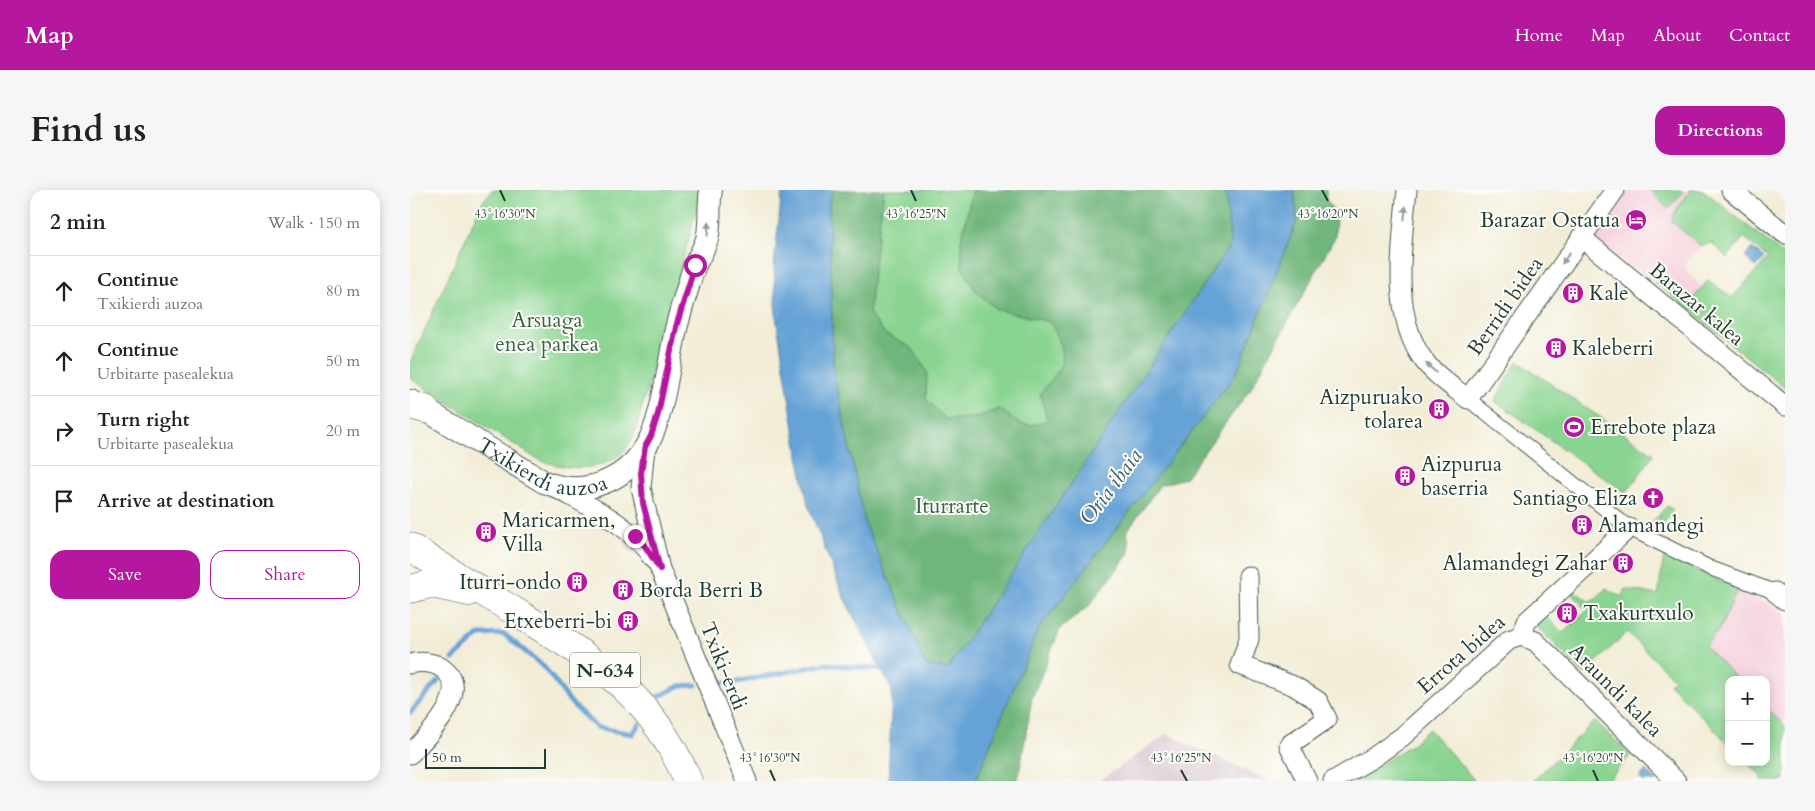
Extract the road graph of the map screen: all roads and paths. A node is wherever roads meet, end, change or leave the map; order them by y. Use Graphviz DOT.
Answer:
graph roads {
  1 [pos="711,190"];
  2 [pos="1408,190"];
  3 [pos="1615,190"];
  4 [pos="1731,190"];
  5 [pos="1785,234"];
  6 [pos="1581,237"];
  7 [pos="1468,399"];
  8 [pos="415,405"];
  9 [pos="1785,406"];
  10 [pos="645,447"];
  11 [pos="544,482"];
  12 [pos="1629,528"];
  13 [pos="410,548"];
  14 [pos="660,569"];
  15 [pos="1248,576"];
  16 [pos="410,590"];
  17 [pos="487,594"];
  18 [pos="1780,596"];
  19 [pos="1521,636"];
  20 [pos="410,664"];
  21 [pos="410,754"];
  22 [pos="688,781"];
  23 [pos="747,781"];
  24 [pos="1307,781"];
  25 [pos="1333,781"];
  26 [pos="1676,781"];
  10 -- 1 [label="street, Txikierdi auzoa, one-way"];
  7 -- 2 [label="street, one-way"];
  3 -- 6 [label="street, Berridi bidea"];
  4 -- 5 [label="street"];
  6 -- 7 [label="street, Berridi bidea, one-way"];
  6 -- 9 [label="street, Barazar kalea"];
  7 -- 12 [label="street"];
  8 -- 11 [label="street, Txikierdi auzoa"];
  10 -- 11 [label="street, Txikierdi auzoa"];
  10 -- 14 [label="street"];
  11 -- 14 [label="street"];
  12 -- 18 [label="street"];
  12 -- 19 [label="street, Errota bidea"];
  13 -- 17 [label="highway, N-634"];
  14 -- 23 [label="street, Txiki-erdi"];
  15 -- 24 [label="street"];
  16 -- 17 [label="highway"];
  17 -- 22 [label="highway, N-634"];
  19 -- 25 [label="street, Errota bidea"];
  19 -- 26 [label="street, Araundi kalea"];
  20 -- 21 [label="street"];
}
